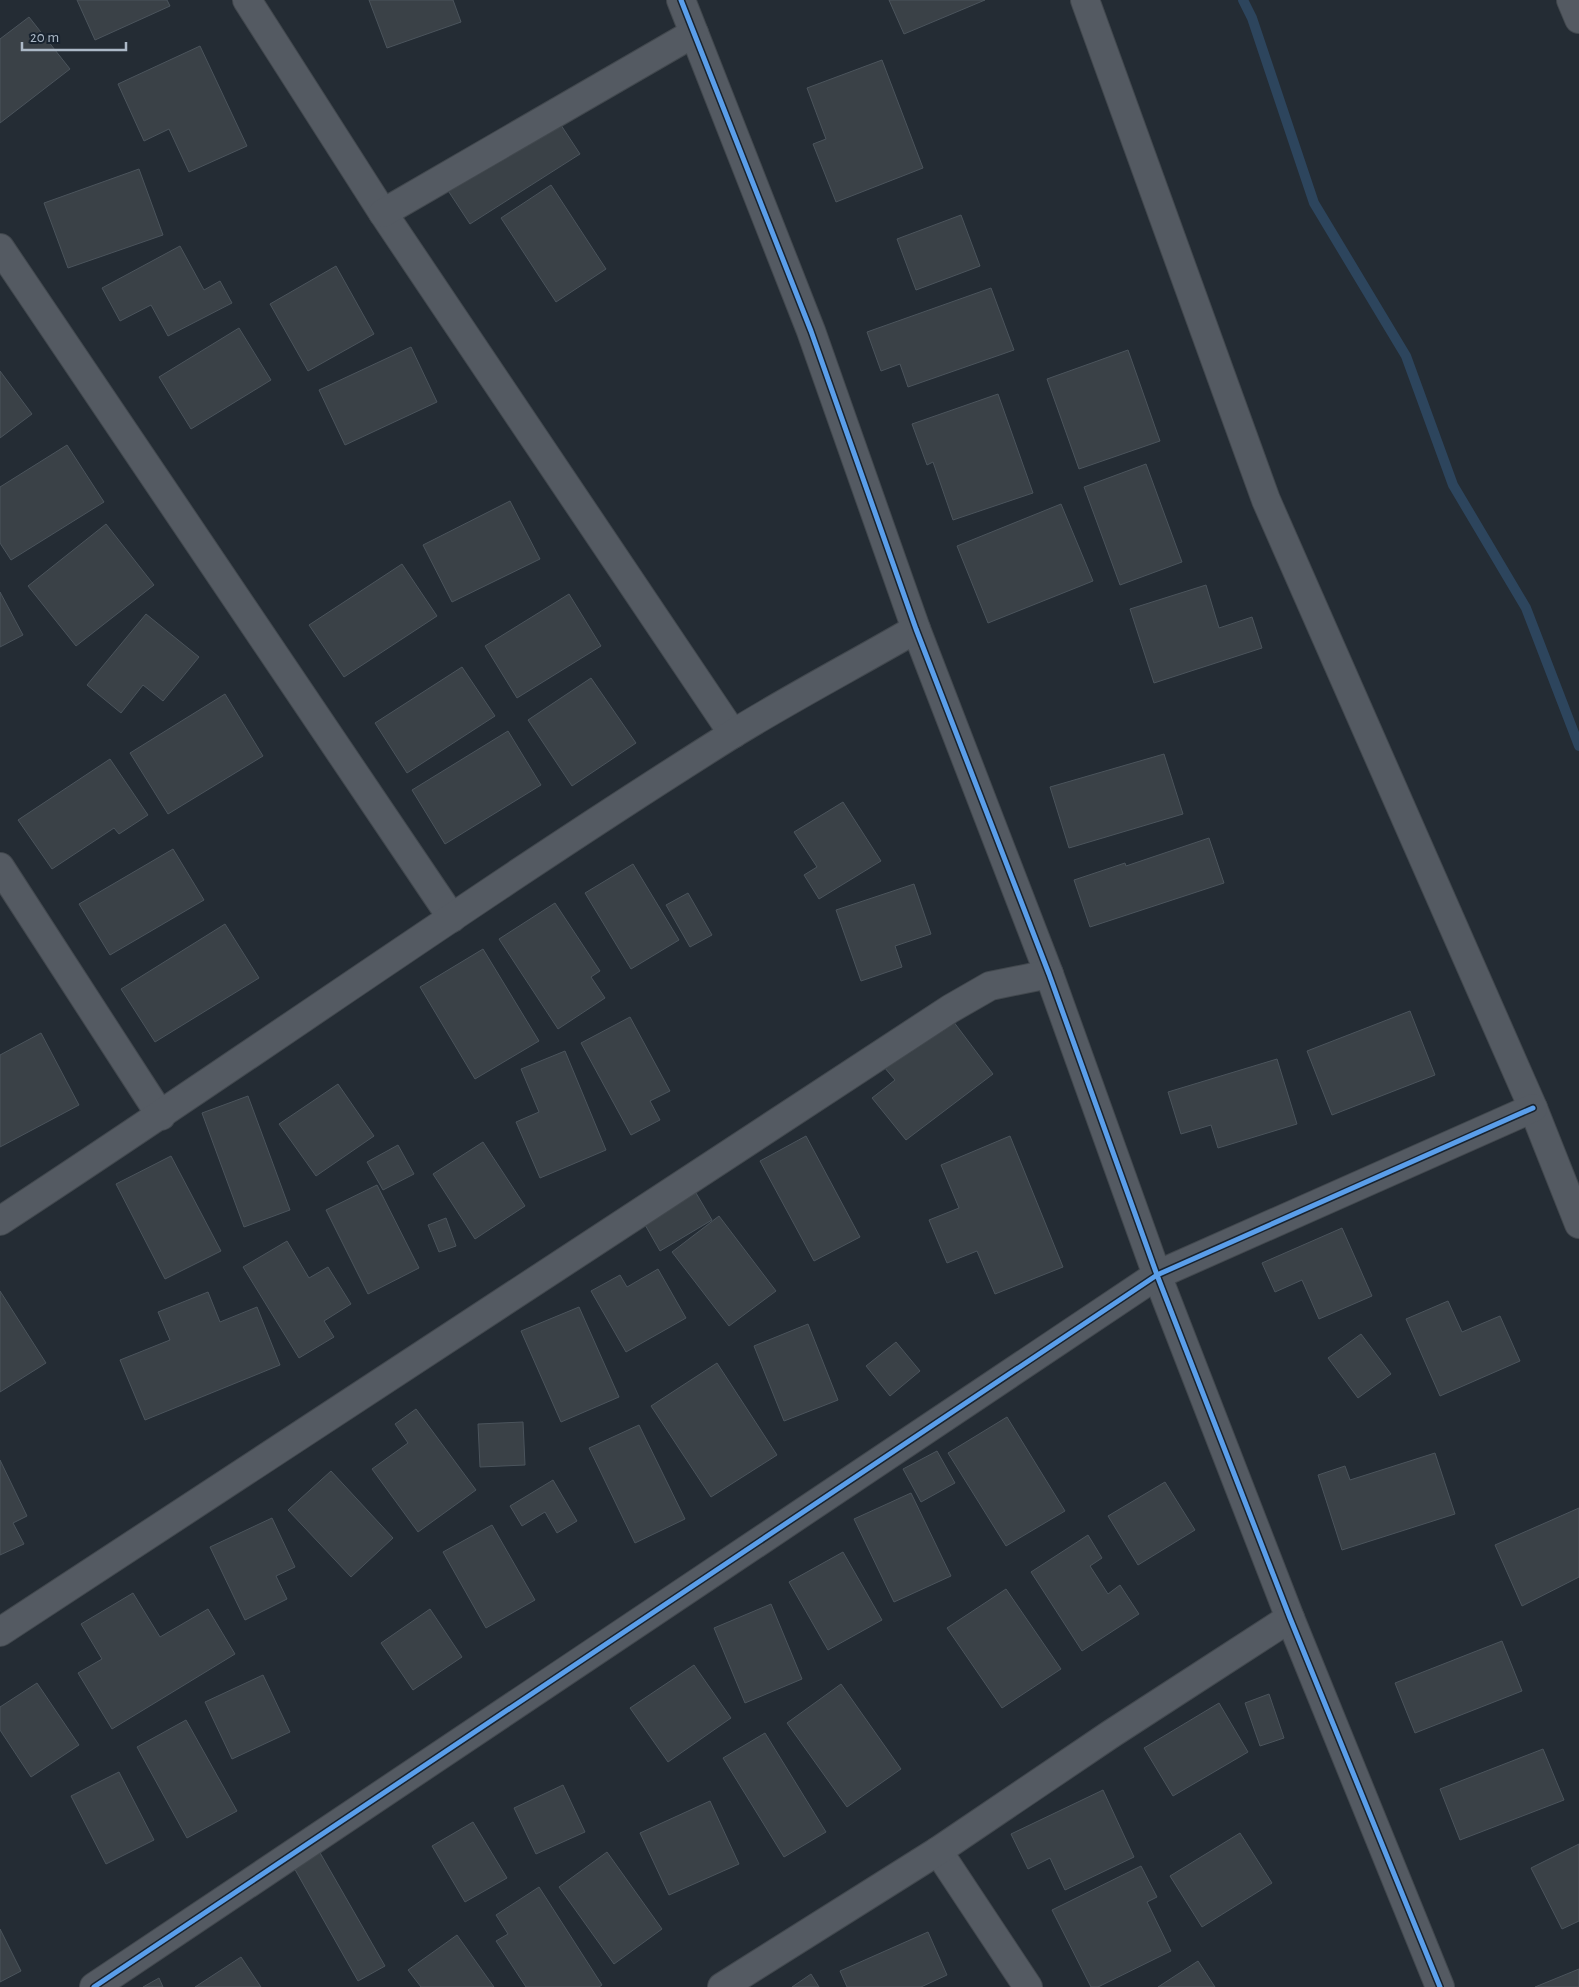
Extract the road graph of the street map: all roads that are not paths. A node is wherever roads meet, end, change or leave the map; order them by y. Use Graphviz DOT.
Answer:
graph roads {
  1 [pos="247,0"];
  2 [pos="681,0"];
  3 [pos="1085,0"];
  4 [pos="1571,0"];
  5 [pos="1579,19"];
  6 [pos="694,33"];
  7 [pos="383,213"];
  8 [pos="0,248"];
  9 [pos="916,629"];
  10 [pos="733,734"];
  11 [pos="0,867"];
  12 [pos="452,918"];
  13 [pos="1048,974"];
  14 [pos="1533,1108"];
  15 [pos="161,1116"];
  16 [pos="0,1220"];
  17 [pos="1579,1224"];
  18 [pos="1157,1275"];
  19 [pos="1290,1618"];
  20 [pos="0,1632"];
  21 [pos="938,1851"];
  22 [pos="94,1987"];
  23 [pos="722,1987"];
  24 [pos="1028,1987"];
  25 [pos="1440,1987"];
  1 -- 7 [label="street"];
  2 -- 6 [label="street"];
  3 -- 14 [label="street"];
  4 -- 5 [label="street"];
  6 -- 7 [label="street"];
  6 -- 9 [label="street"];
  7 -- 10 [label="street"];
  8 -- 12 [label="street"];
  9 -- 10 [label="street"];
  9 -- 13 [label="street"];
  10 -- 12 [label="street"];
  11 -- 15 [label="street"];
  12 -- 15 [label="street"];
  13 -- 18 [label="street"];
  13 -- 20 [label="street"];
  14 -- 17 [label="street"];
  14 -- 18 [label="street"];
  15 -- 16 [label="street"];
  18 -- 19 [label="street"];
  18 -- 22 [label="street"];
  19 -- 21 [label="street"];
  19 -- 25 [label="street"];
  21 -- 23 [label="street"];
  21 -- 24 [label="street"];
}
